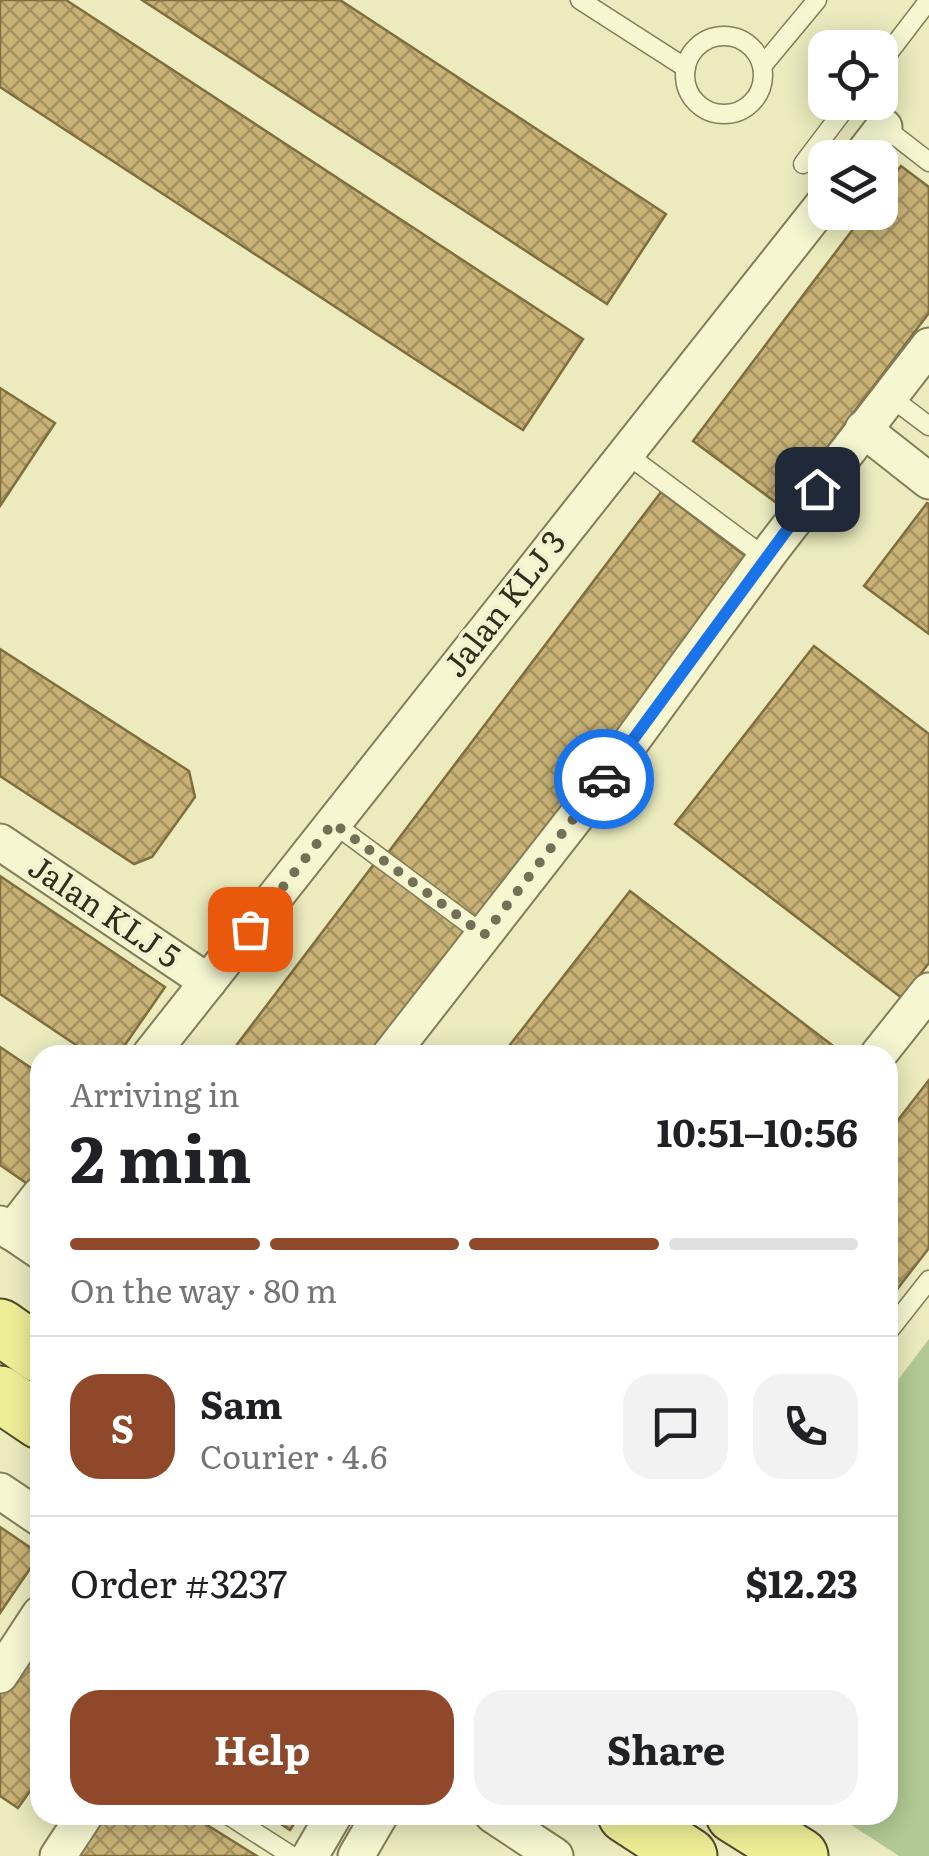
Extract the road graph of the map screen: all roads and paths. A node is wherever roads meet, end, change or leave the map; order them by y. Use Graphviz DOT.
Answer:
graph roads {
  1 [pos="580,0"];
  2 [pos="817,0"];
  3 [pos="929,0"];
  4 [pos="898,40"];
  5 [pos="762,66"];
  6 [pos="686,68"];
  7 [pos="836,120"];
  8 [pos="884,127"];
  9 [pos="874,140"];
  10 [pos="929,162"];
  11 [pos="803,164"];
  12 [pos="808,223"];
  13 [pos="929,346"];
  14 [pos="889,396"];
  15 [pos="929,426"];
  16 [pos="863,429"];
  17 [pos="625,453"];
  18 [pos="929,481"];
  19 [pos="766,558"];
  20 [pos="333,823"];
  21 [pos="0,842"];
  22 [pos="484,935"];
  23 [pos="208,982"];
  24 [pos="929,992"];
  25 [pos="158,1045"];
  26 [pos="398,1045"];
  27 [pos="886,1045"];
  28 [pos="30,1213"];
  29 [pos="17,1236"];
  30 [pos="929,1280"];
  31 [pos="898,1319"];
  32 [pos="0,1327"];
  33 [pos="30,1348"];
  34 [pos="0,1394"];
  35 [pos="30,1414"];
  36 [pos="0,1491"];
  37 [pos="30,1511"];
  38 [pos="30,1628"];
  39 [pos="2,1669"];
  40 [pos="78,1825"];
  41 [pos="244,1825"];
  42 [pos="328,1825"];
  43 [pos="374,1825"];
  44 [pos="508,1825"];
  45 [pos="641,1825"];
  46 [pos="750,1825"];
  47 [pos="58,1856"];
  48 [pos="292,1856"];
  49 [pos="310,1856"];
  50 [pos="356,1856"];
  51 [pos="556,1856"];
  52 [pos="688,1856"];
  53 [pos="800,1856"];
  1 -- 6 [label="lane"];
  2 -- 5 [label="lane"];
  3 -- 4 [label="lane"];
  5 -- 6 [label="lane"];
  5 -- 6 [label="lane"];
  7 -- 11 [label="lane"];
  8 -- 9 [label="street"];
  8 -- 10 [label="lane"];
  12 -- 17 [label="street, Jalan KLJ 3"];
  13 -- 14 [label="street"];
  14 -- 15 [label="lane"];
  14 -- 16 [label="street"];
  16 -- 18 [label="street"];
  16 -- 19 [label="street"];
  17 -- 19 [label="lane"];
  17 -- 20 [label="street, Jalan KLJ 3"];
  19 -- 22 [label="street"];
  20 -- 22 [label="lane"];
  20 -- 23 [label="street, Jalan KLJ 3"];
  21 -- 23 [label="street, Jalan KLJ 5"];
  22 -- 26 [label="street"];
  23 -- 25 [label="street, Jalan KLJ 3"];
  24 -- 27 [label="street"];
  28 -- 29 [label="street"];
  30 -- 31 [label="lane"];
  32 -- 33 [label="main road"];
  34 -- 35 [label="main road"];
  36 -- 37 [label="street"];
  38 -- 39 [label="street"];
  40 -- 47 [label="street"];
  41 -- 48 [label="lane"];
  42 -- 49 [label="street"];
  43 -- 50 [label="street"];
  44 -- 51 [label="street"];
  45 -- 52 [label="main road"];
  46 -- 53 [label="main road"];
}
